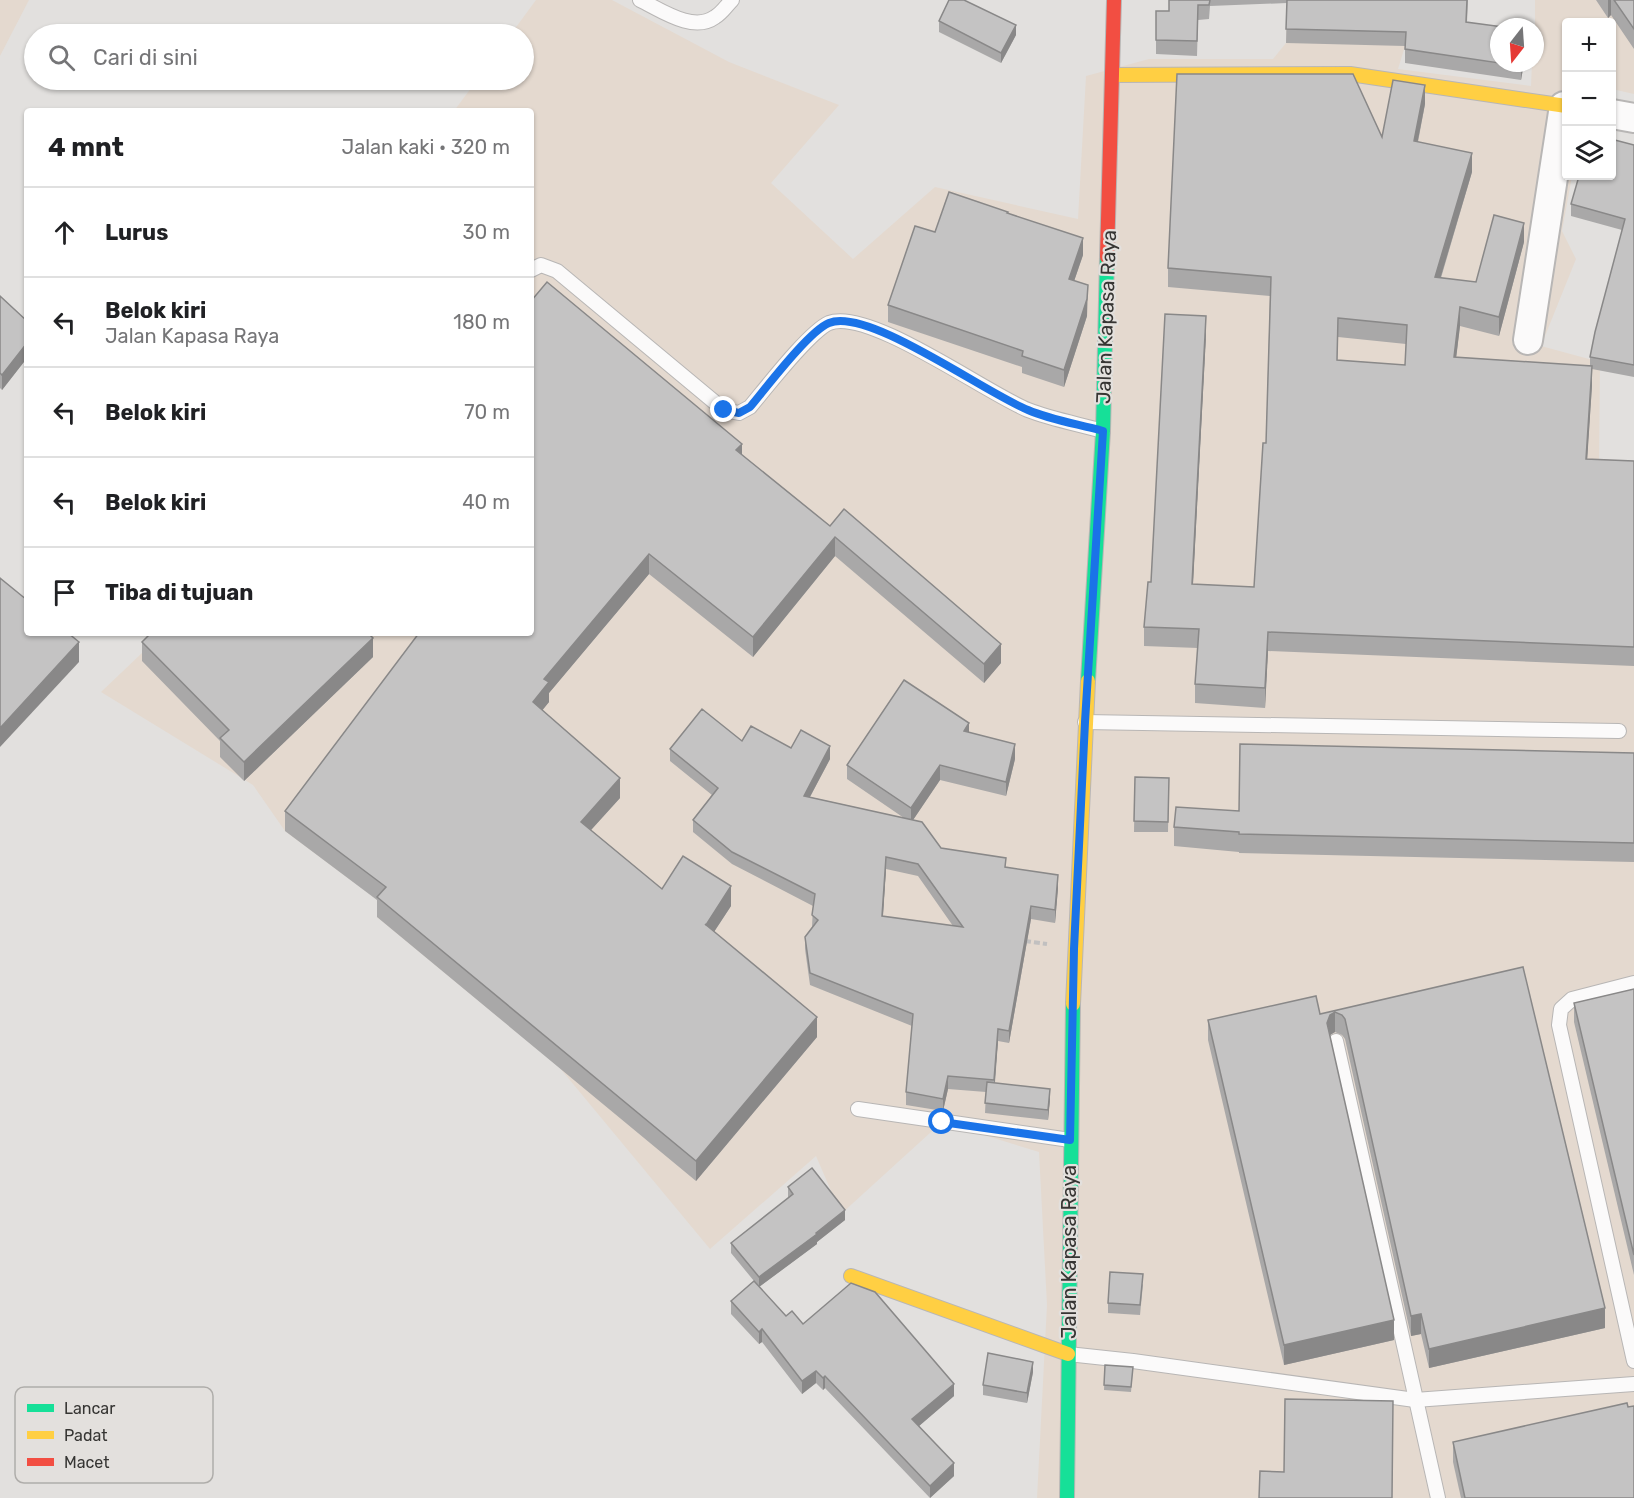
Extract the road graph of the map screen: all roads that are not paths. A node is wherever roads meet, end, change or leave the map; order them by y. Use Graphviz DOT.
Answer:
graph roads {
  1 [pos="640,0"];
  2 [pos="732,0"];
  3 [pos="1114,0"];
  4 [pos="1113,75"];
  5 [pos="1562,106"];
  6 [pos="1616,115"];
  7 [pos="1634,118"];
  8 [pos="1562,125"];
  9 [pos="534,268"];
  10 [pos="1528,340"];
  11 [pos="1103,431"];
  12 [pos="1085,722"];
  13 [pos="1619,731"];
  14 [pos="1634,983"];
  15 [pos="1336,1041"];
  16 [pos="858,1109"];
  17 [pos="1070,1140"];
  18 [pos="851,1276"];
  19 [pos="1068,1354"];
  20 [pos="1634,1361"];
  21 [pos="1634,1384"];
  22 [pos="1414,1400"];
  23 [pos="1067,1498"];
  24 [pos="1438,1498"];
  1 -- 2 [label="lane"];
  3 -- 4 [label="main road, Jalan Kapasa Raya"];
  4 -- 5 [label="main road"];
  4 -- 11 [label="main road, Jalan Kapasa Raya"];
  6 -- 7 [label="street"];
  8 -- 10 [label="street"];
  9 -- 11 [label="lane"];
  11 -- 12 [label="main road, Jalan Kapasa Raya"];
  12 -- 13 [label="lane"];
  12 -- 17 [label="main road, Jalan Kapasa Raya"];
  14 -- 20 [label="lane"];
  15 -- 22 [label="lane"];
  16 -- 17 [label="lane"];
  17 -- 19 [label="main road, Jalan Kapasa Raya"];
  18 -- 19 [label="main road"];
  19 -- 22 [label="lane"];
  19 -- 23 [label="main road, Jalan Kapasa Raya"];
  21 -- 22 [label="lane"];
  22 -- 24 [label="lane"];
}
